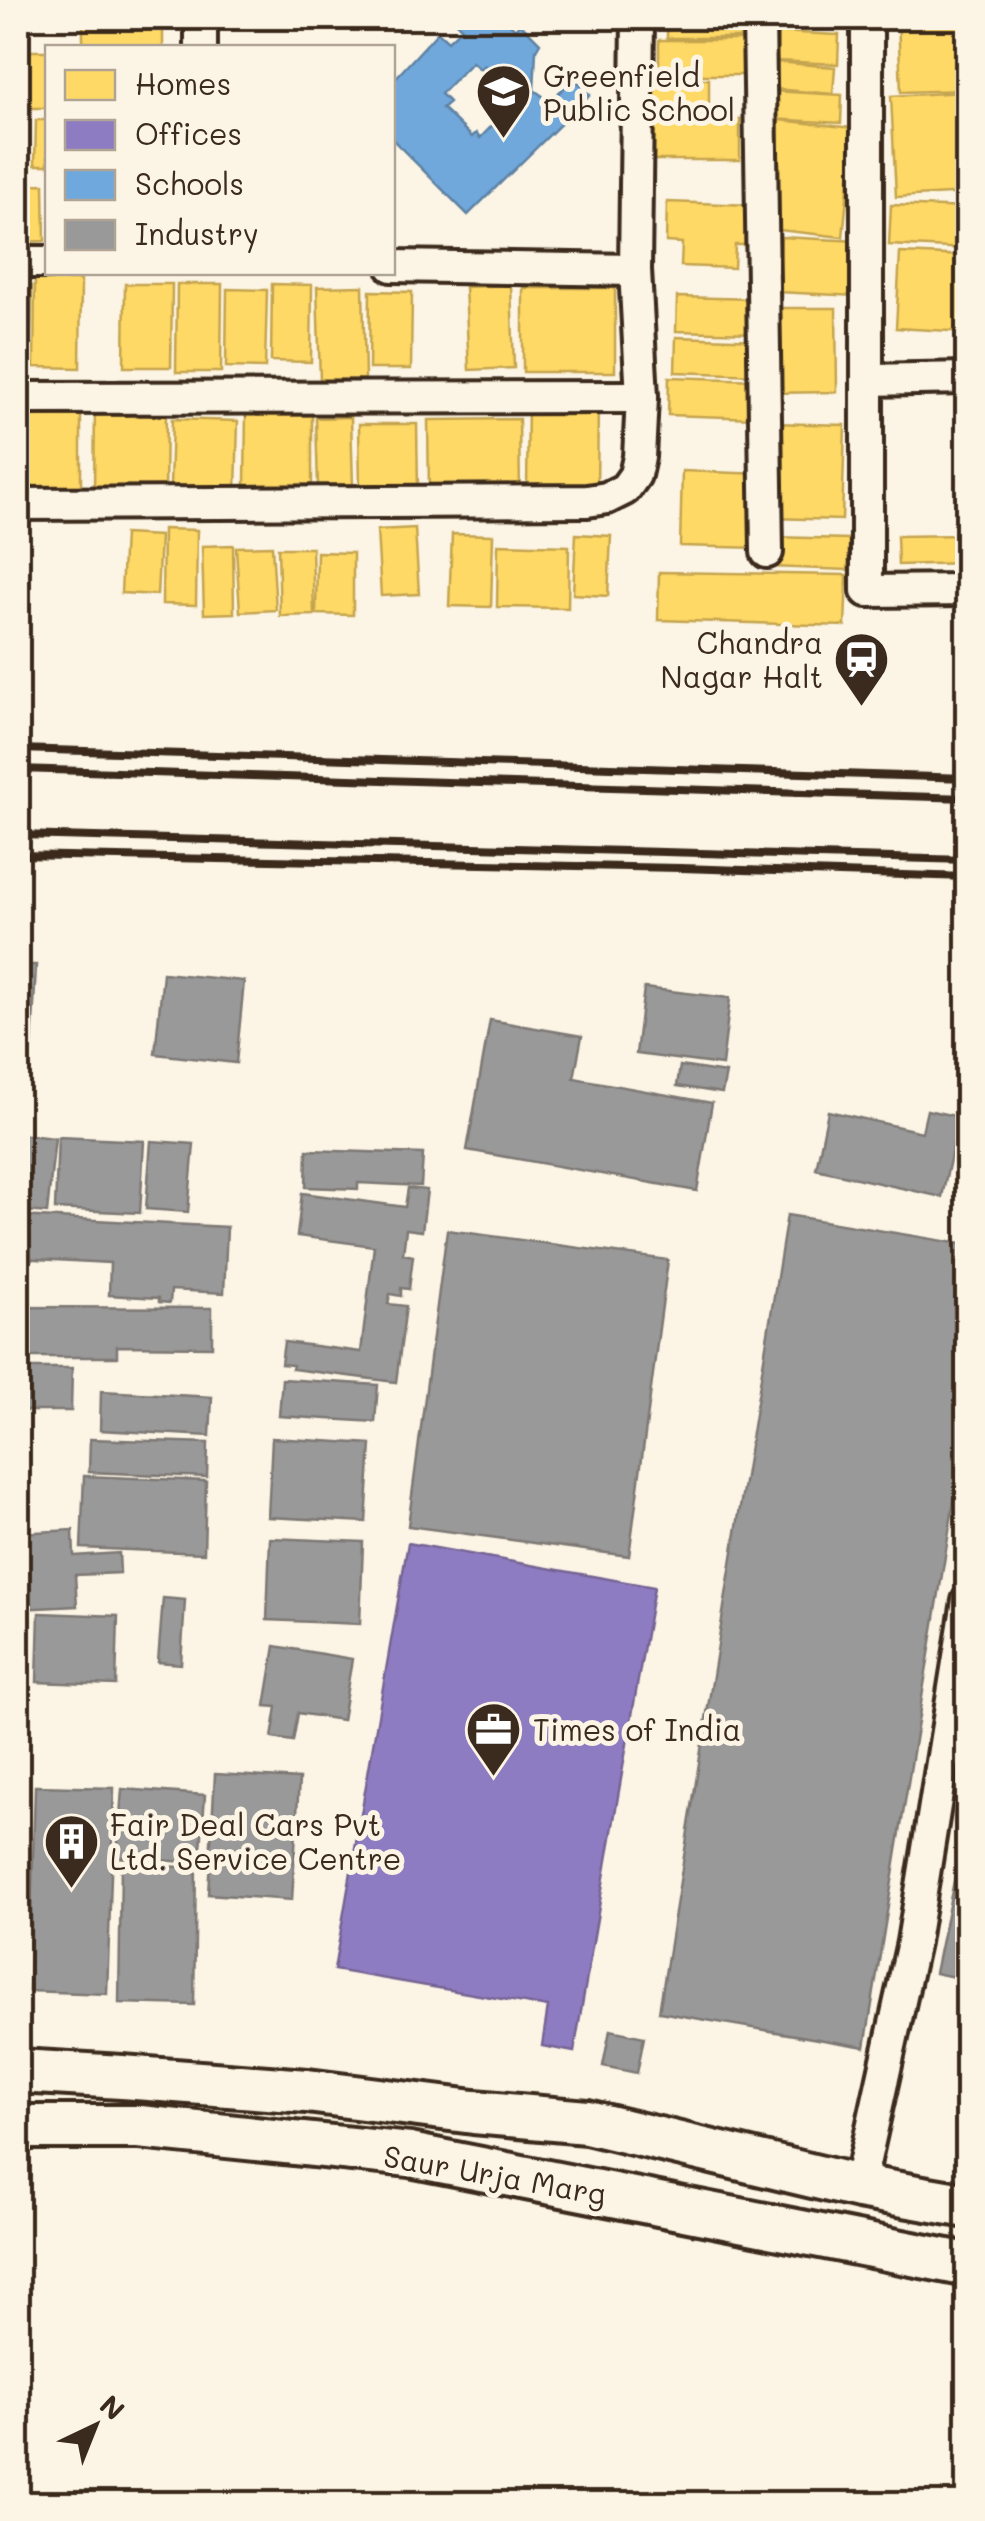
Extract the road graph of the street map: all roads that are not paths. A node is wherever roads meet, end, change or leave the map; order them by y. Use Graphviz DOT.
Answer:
graph roads {
  1 [pos="201,18"];
  2 [pos="638,18"];
  3 [pos="759,18"];
  4 [pos="867,18"];
  5 [pos="201,45"];
  6 [pos="18,262"];
  7 [pos="45,262"];
  8 [pos="395,266"];
  9 [pos="636,270"];
  10 [pos="968,378"];
  11 [pos="867,380"];
  12 [pos="642,397"];
  13 [pos="18,398"];
  14 [pos="18,504"];
  15 [pos="767,552"];
  16 [pos="968,590"];
  17 [pos="968,1601"];
  18 [pos="18,2071"];
  19 [pos="18,2126"];
  20 [pos="859,2186"];
  21 [pos="968,2206"];
  22 [pos="968,2265"];
  1 -- 5 [label="street"];
  2 -- 9 [label="street"];
  3 -- 15 [label="street"];
  4 -- 11 [label="street"];
  6 -- 7 [label="street"];
  8 -- 9 [label="street"];
  9 -- 12 [label="street"];
  10 -- 11 [label="street"];
  11 -- 16 [label="street"];
  12 -- 13 [label="street"];
  12 -- 14 [label="street"];
  17 -- 20 [label="street"];
  18 -- 20 [label="street, Saur Urja Marg"];
  19 -- 22 [label="street, Saur Urja Marg"];
  20 -- 21 [label="street, Saur Urja Marg"];
}
